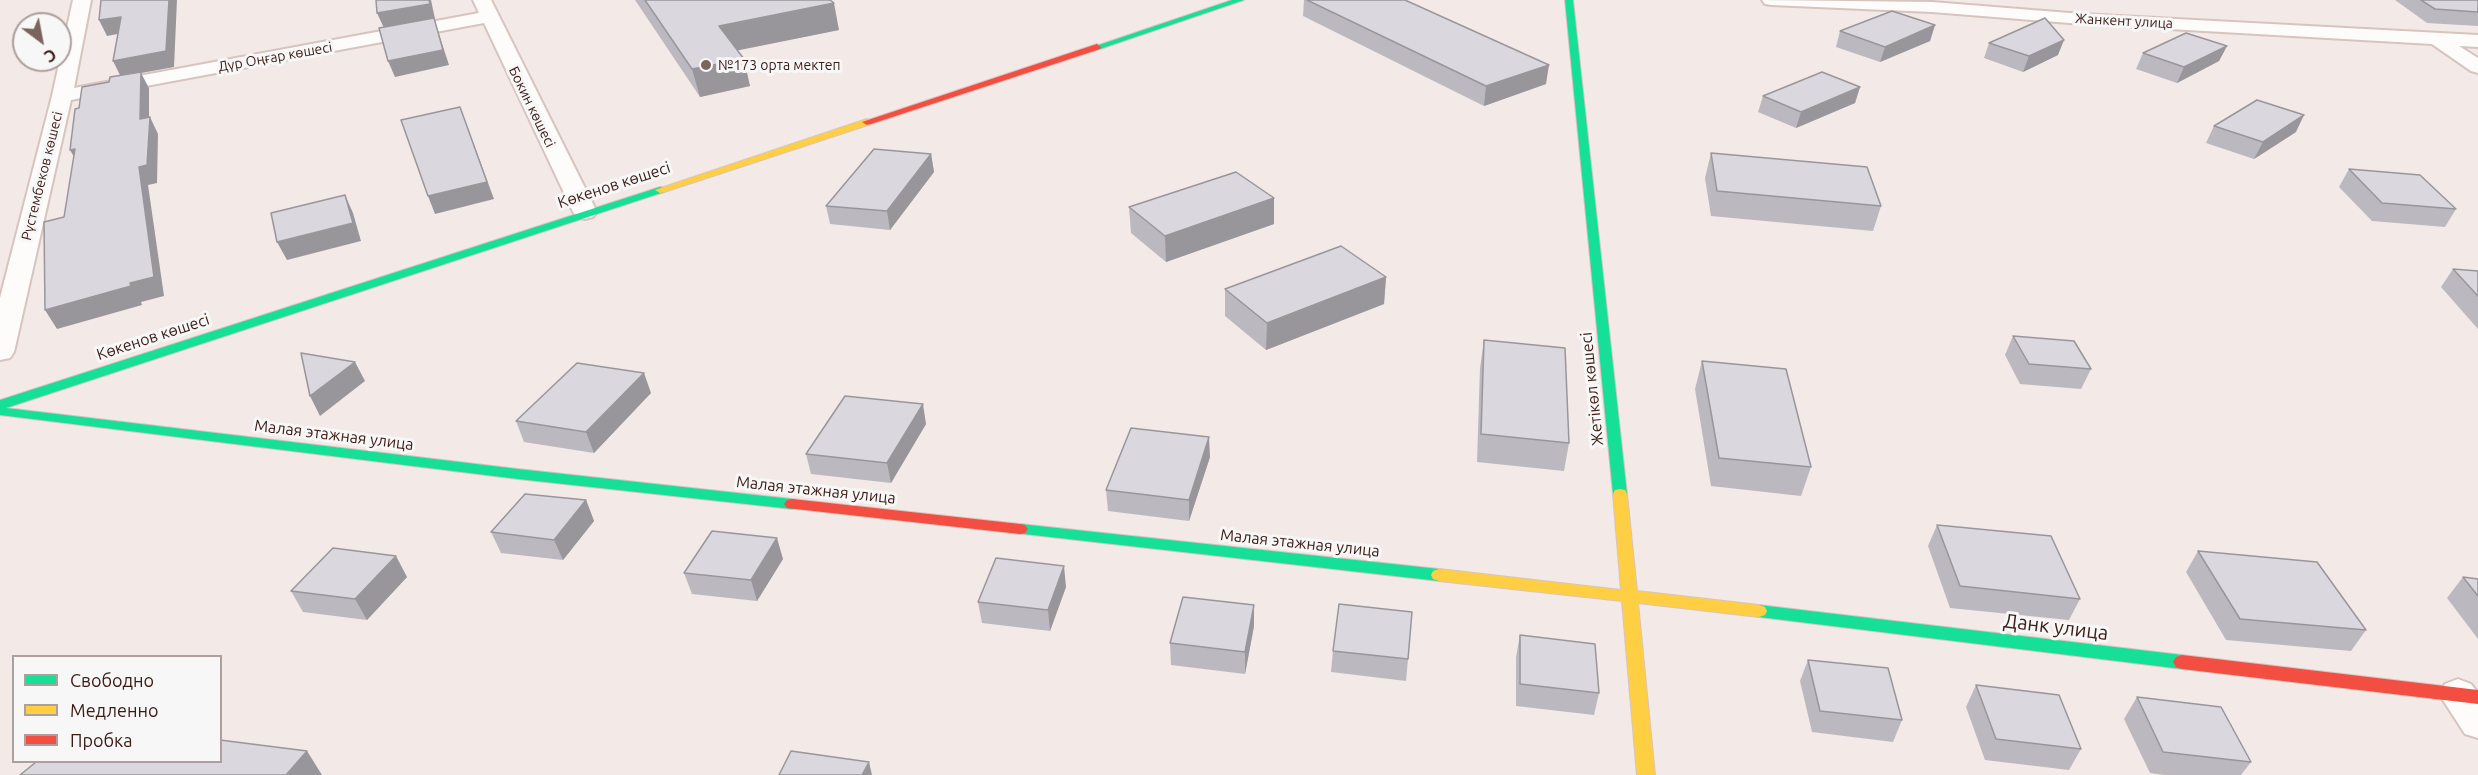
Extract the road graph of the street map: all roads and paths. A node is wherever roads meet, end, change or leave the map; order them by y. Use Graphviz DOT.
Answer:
graph roads {
  1 [pos="82,0"];
  2 [pos="1239,0"];
  3 [pos="1569,0"];
  4 [pos="1771,0"];
  5 [pos="485,9"];
  6 [pos="2437,39"];
  7 [pos="2478,41"];
  8 [pos="2478,68"];
  9 [pos="62,96"];
  10 [pos="585,212"];
  11 [pos="0,352"];
  12 [pos="0,405"];
  13 [pos="0,411"];
  14 [pos="1630,596"];
  15 [pos="2471,705"];
  16 [pos="1646,775"];
  1 -- 9 [label="street, Рүстембеков көшесі"];
  2 -- 10 [label="street, Көкенов көшесі"];
  3 -- 14 [label="street, Жетікөл көшесі"];
  4 -- 6 [label="street, Жанкент улица"];
  5 -- 9 [label="street, Дүр Оңғар көшесі"];
  5 -- 10 [label="street, Бокин көшесі"];
  6 -- 7 [label="street, Жанкент улица"];
  6 -- 8 [label="street"];
  9 -- 11 [label="street, Рүстембеков көшесі"];
  10 -- 12 [label="street, Көкенов көшесі"];
  13 -- 14 [label="street, Малая этажная улица"];
  14 -- 15 [label="street, Данк улица"];
  14 -- 16 [label="street, Жетікөл көшесі"];
}
